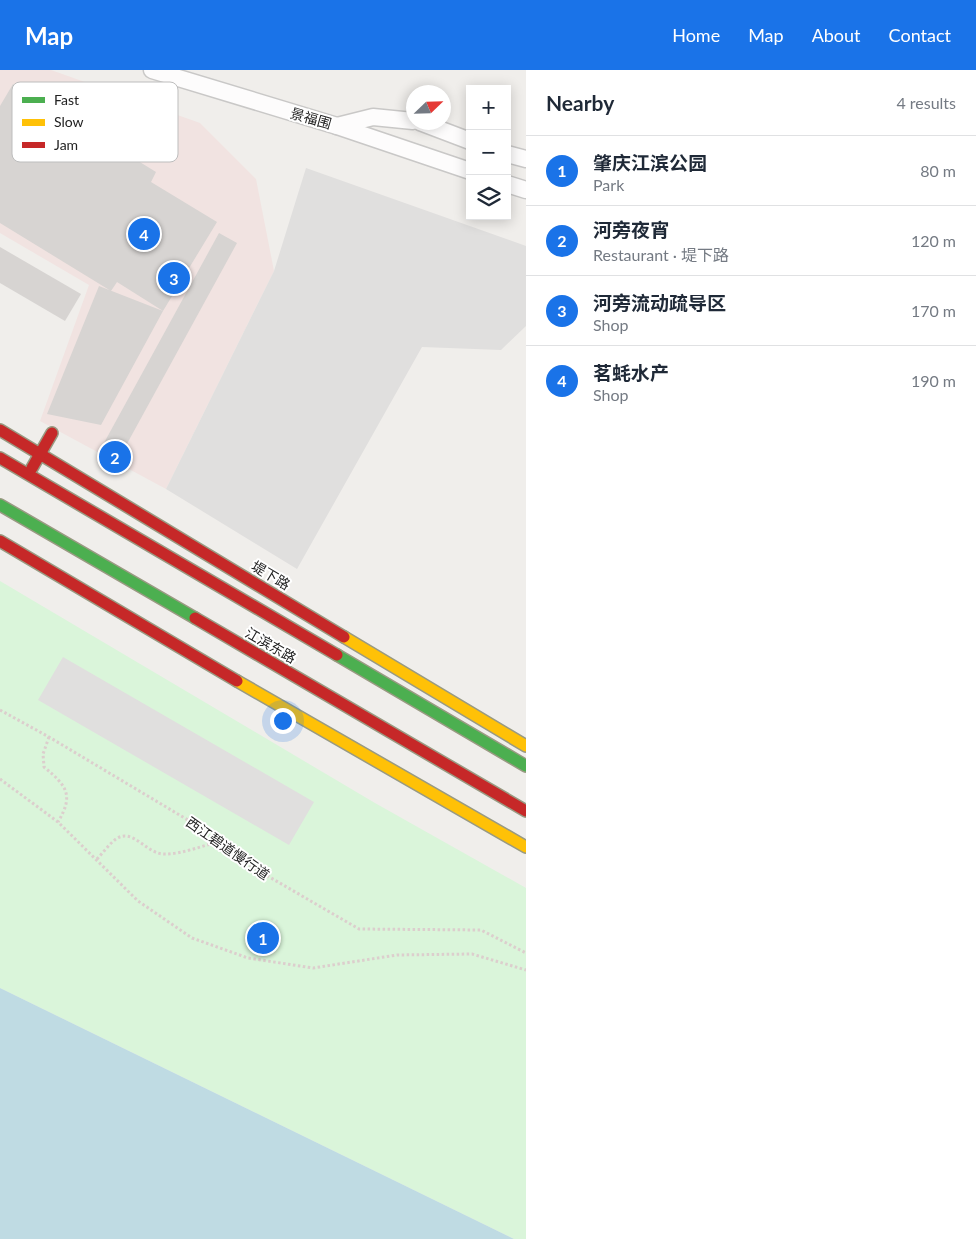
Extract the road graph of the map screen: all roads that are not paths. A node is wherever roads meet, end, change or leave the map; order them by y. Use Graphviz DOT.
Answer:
graph roads {
  1 [pos="152,70"];
  2 [pos="406,120"];
  3 [pos="337,126"];
  4 [pos="441,130"];
  5 [pos="466,139"];
  6 [pos="511,155"];
  7 [pos="526,159"];
  8 [pos="466,170"];
  9 [pos="511,185"];
  10 [pos="526,190"];
  11 [pos="0,430"];
  12 [pos="52,433"];
  13 [pos="40,454"];
  14 [pos="0,458"];
  15 [pos="27,476"];
  16 [pos="0,505"];
  17 [pos="0,541"];
  18 [pos="526,746"];
  19 [pos="526,766"];
  20 [pos="526,811"];
  21 [pos="526,847"];
  1 -- 3 [label="street, 景福围"];
  2 -- 3 [label="street"];
  3 -- 8 [label="street, 景福围"];
  4 -- 5 [label="street"];
  6 -- 7 [label="street"];
  9 -- 10 [label="street"];
  11 -- 13 [label="street, 堤下路"];
  12 -- 13 [label="street"];
  13 -- 15 [label="street"];
  13 -- 18 [label="street, 堤下路"];
  14 -- 15 [label="street"];
  15 -- 19 [label="street"];
  16 -- 20 [label="street, 江滨东路"];
  17 -- 21 [label="street"];
}
